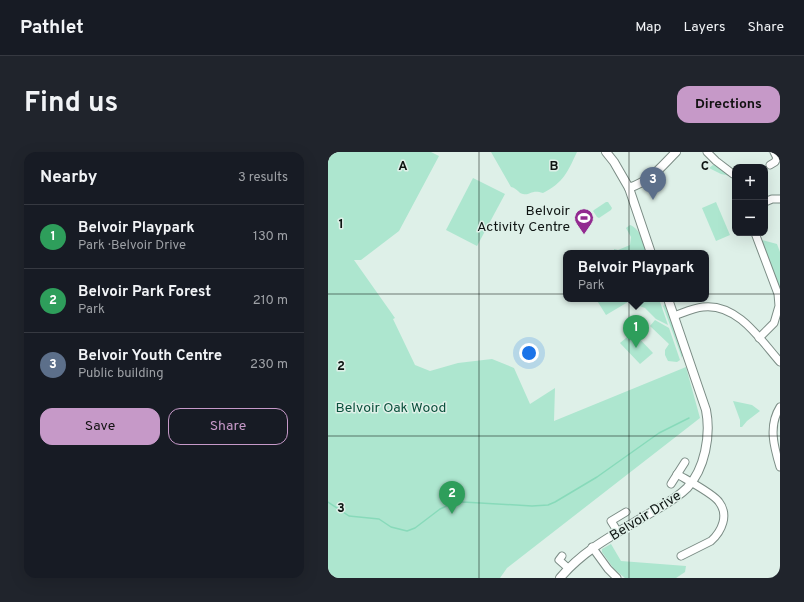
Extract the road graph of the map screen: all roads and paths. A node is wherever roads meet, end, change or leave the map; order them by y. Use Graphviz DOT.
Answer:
graph roads {
  1 [pos="606,152"];
  2 [pos="676,152"];
  3 [pos="707,152"];
  4 [pos="774,152"];
  5 [pos="770,165"];
  6 [pos="732,173"];
  7 [pos="629,188"];
  8 [pos="768,199"];
  9 [pos="780,199"];
  10 [pos="756,236"];
  11 [pos="650,250"];
  12 [pos="669,302"];
  13 [pos="674,316"];
  14 [pos="759,338"];
  15 [pos="780,362"];
  16 [pos="780,407"];
  17 [pos="685,462"];
  18 [pos="780,467"];
  19 [pos="677,474"];
  20 [pos="691,483"];
  21 [pos="671,484"];
  22 [pos="626,512"];
  23 [pos="618,532"];
  24 [pos="592,547"];
  25 [pos="562,556"];
  26 [pos="681,556"];
  27 [pos="568,568"];
  28 [pos="609,575"];
  29 [pos="560,578"];
  30 [pos="618,578"];
  1 -- 7 [label="street"];
  2 -- 7 [label="street"];
  3 -- 6 [label="street"];
  4 -- 5 [label="street"];
  7 -- 11 [label="street"];
  8 -- 9 [label="street"];
  10 -- 14 [label="street"];
  12 -- 13 [label="street, Belvoir Drive"];
  13 -- 14 [label="street"];
  13 -- 20 [label="street, Belvoir Drive"];
  14 -- 15 [label="street"];
  16 -- 18 [label="street"];
  17 -- 19 [label="street"];
  19 -- 20 [label="street"];
  19 -- 21 [label="street"];
  20 -- 23 [label="street, Belvoir Drive"];
  20 -- 26 [label="street"];
  22 -- 23 [label="street"];
  23 -- 24 [label="street, Belvoir Drive"];
  24 -- 27 [label="street, Belvoir Drive"];
  24 -- 28 [label="street"];
  25 -- 27 [label="street"];
  27 -- 29 [label="street, Belvoir Drive"];
  28 -- 30 [label="street"];
}
